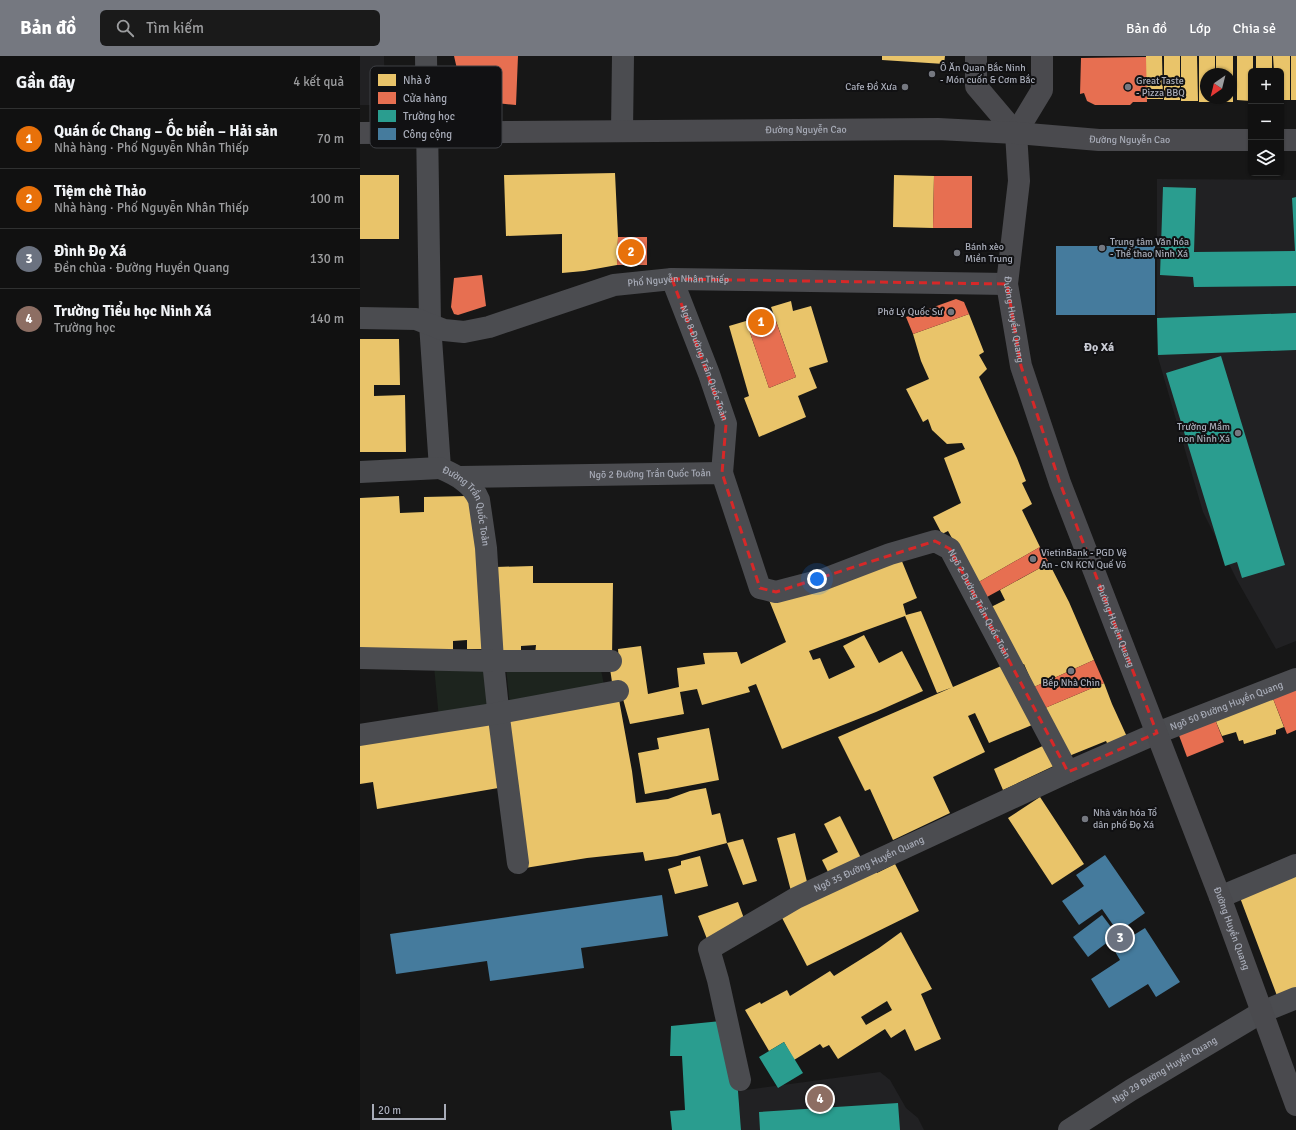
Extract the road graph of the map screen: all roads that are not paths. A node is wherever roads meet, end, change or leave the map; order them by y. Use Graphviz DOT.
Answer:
graph roads {
  1 [pos="623,56"];
  2 [pos="976,56"];
  3 [pos="1042,56"];
  4 [pos="622,131"];
  5 [pos="502,132"];
  6 [pos="360,133"];
  7 [pos="370,133"];
  8 [pos="1016,133"];
  9 [pos="1248,140"];
  10 [pos="1284,140"];
  11 [pos="1296,140"];
  12 [pos="426,148"];
  13 [pos="672,279"];
  14 [pos="1007,284"];
  15 [pos="360,318"];
  16 [pos="430,324"];
  17 [pos="440,468"];
  18 [pos="360,472"];
  19 [pos="722,473"];
  20 [pos="460,477"];
  21 [pos="360,658"];
  22 [pos="493,661"];
  23 [pos="611,661"];
  24 [pos="1296,680"];
  25 [pos="618,691"];
  26 [pos="498,713"];
  27 [pos="1157,733"];
  28 [pos="360,735"];
  29 [pos="1068,772"];
  30 [pos="518,863"];
  31 [pos="1296,865"];
  32 [pos="1220,897"];
  33 [pos="1296,998"];
  34 [pos="1262,1012"];
  35 [pos="740,1080"];
  36 [pos="1296,1105"];
  37 [pos="1069,1130"];
  1 -- 4 [label="street"];
  2 -- 8 [label="street"];
  3 -- 8 [label="street"];
  4 -- 5 [label="street, Đường Nguyễn Cao"];
  4 -- 8 [label="street, Đường Nguyễn Cao"];
  6 -- 7 [label="street, Đường Nguyễn Cao"];
  8 -- 9 [label="street, Đường Nguyễn Cao"];
  8 -- 14 [label="street, Đường Huyền Quang"];
  10 -- 11 [label="street"];
  12 -- 16 [label="street, Đường Trần Quốc Toản"];
  13 -- 14 [label="street, Phố Nguyễn Nhân Thiếp"];
  13 -- 16 [label="street, Phố Nguyễn Nhân Thiếp"];
  13 -- 19 [label="street, Ngõ 8 Đường Trần Quốc Toản"];
  14 -- 27 [label="street, Đường Huyền Quang"];
  15 -- 16 [label="street, Phố Nguyễn Nhân Thiếp"];
  16 -- 17 [label="street, Đường Trần Quốc Toản"];
  17 -- 18 [label="street"];
  17 -- 20 [label="street, Đường Trần Quốc Toản"];
  19 -- 20 [label="street, Ngõ 2 Đường Trần Quốc Toản"];
  19 -- 29 [label="street, Ngõ 2 Đường Trần Quốc Toản"];
  20 -- 22 [label="street, Đường Trần Quốc Toản"];
  21 -- 22 [label="street"];
  22 -- 23 [label="street"];
  22 -- 26 [label="street, Đường Trần Quốc Toản"];
  24 -- 27 [label="street, Ngõ 50 Đường Huyền Quang"];
  25 -- 26 [label="street"];
  26 -- 28 [label="street"];
  26 -- 30 [label="street, Đường Trần Quốc Toản"];
  27 -- 29 [label="street, Ngõ 35 Đường Huyền Quang"];
  27 -- 32 [label="street, Đường Huyền Quang"];
  29 -- 35 [label="street, Ngõ 35 Đường Huyền Quang"];
  31 -- 32 [label="street"];
  32 -- 34 [label="street, Đường Huyền Quang"];
  33 -- 34 [label="street, Ngõ 29 Đường Huyền Quang"];
  34 -- 36 [label="street, Đường Huyền Quang"];
  34 -- 37 [label="street, Ngõ 29 Đường Huyền Quang"];
}
